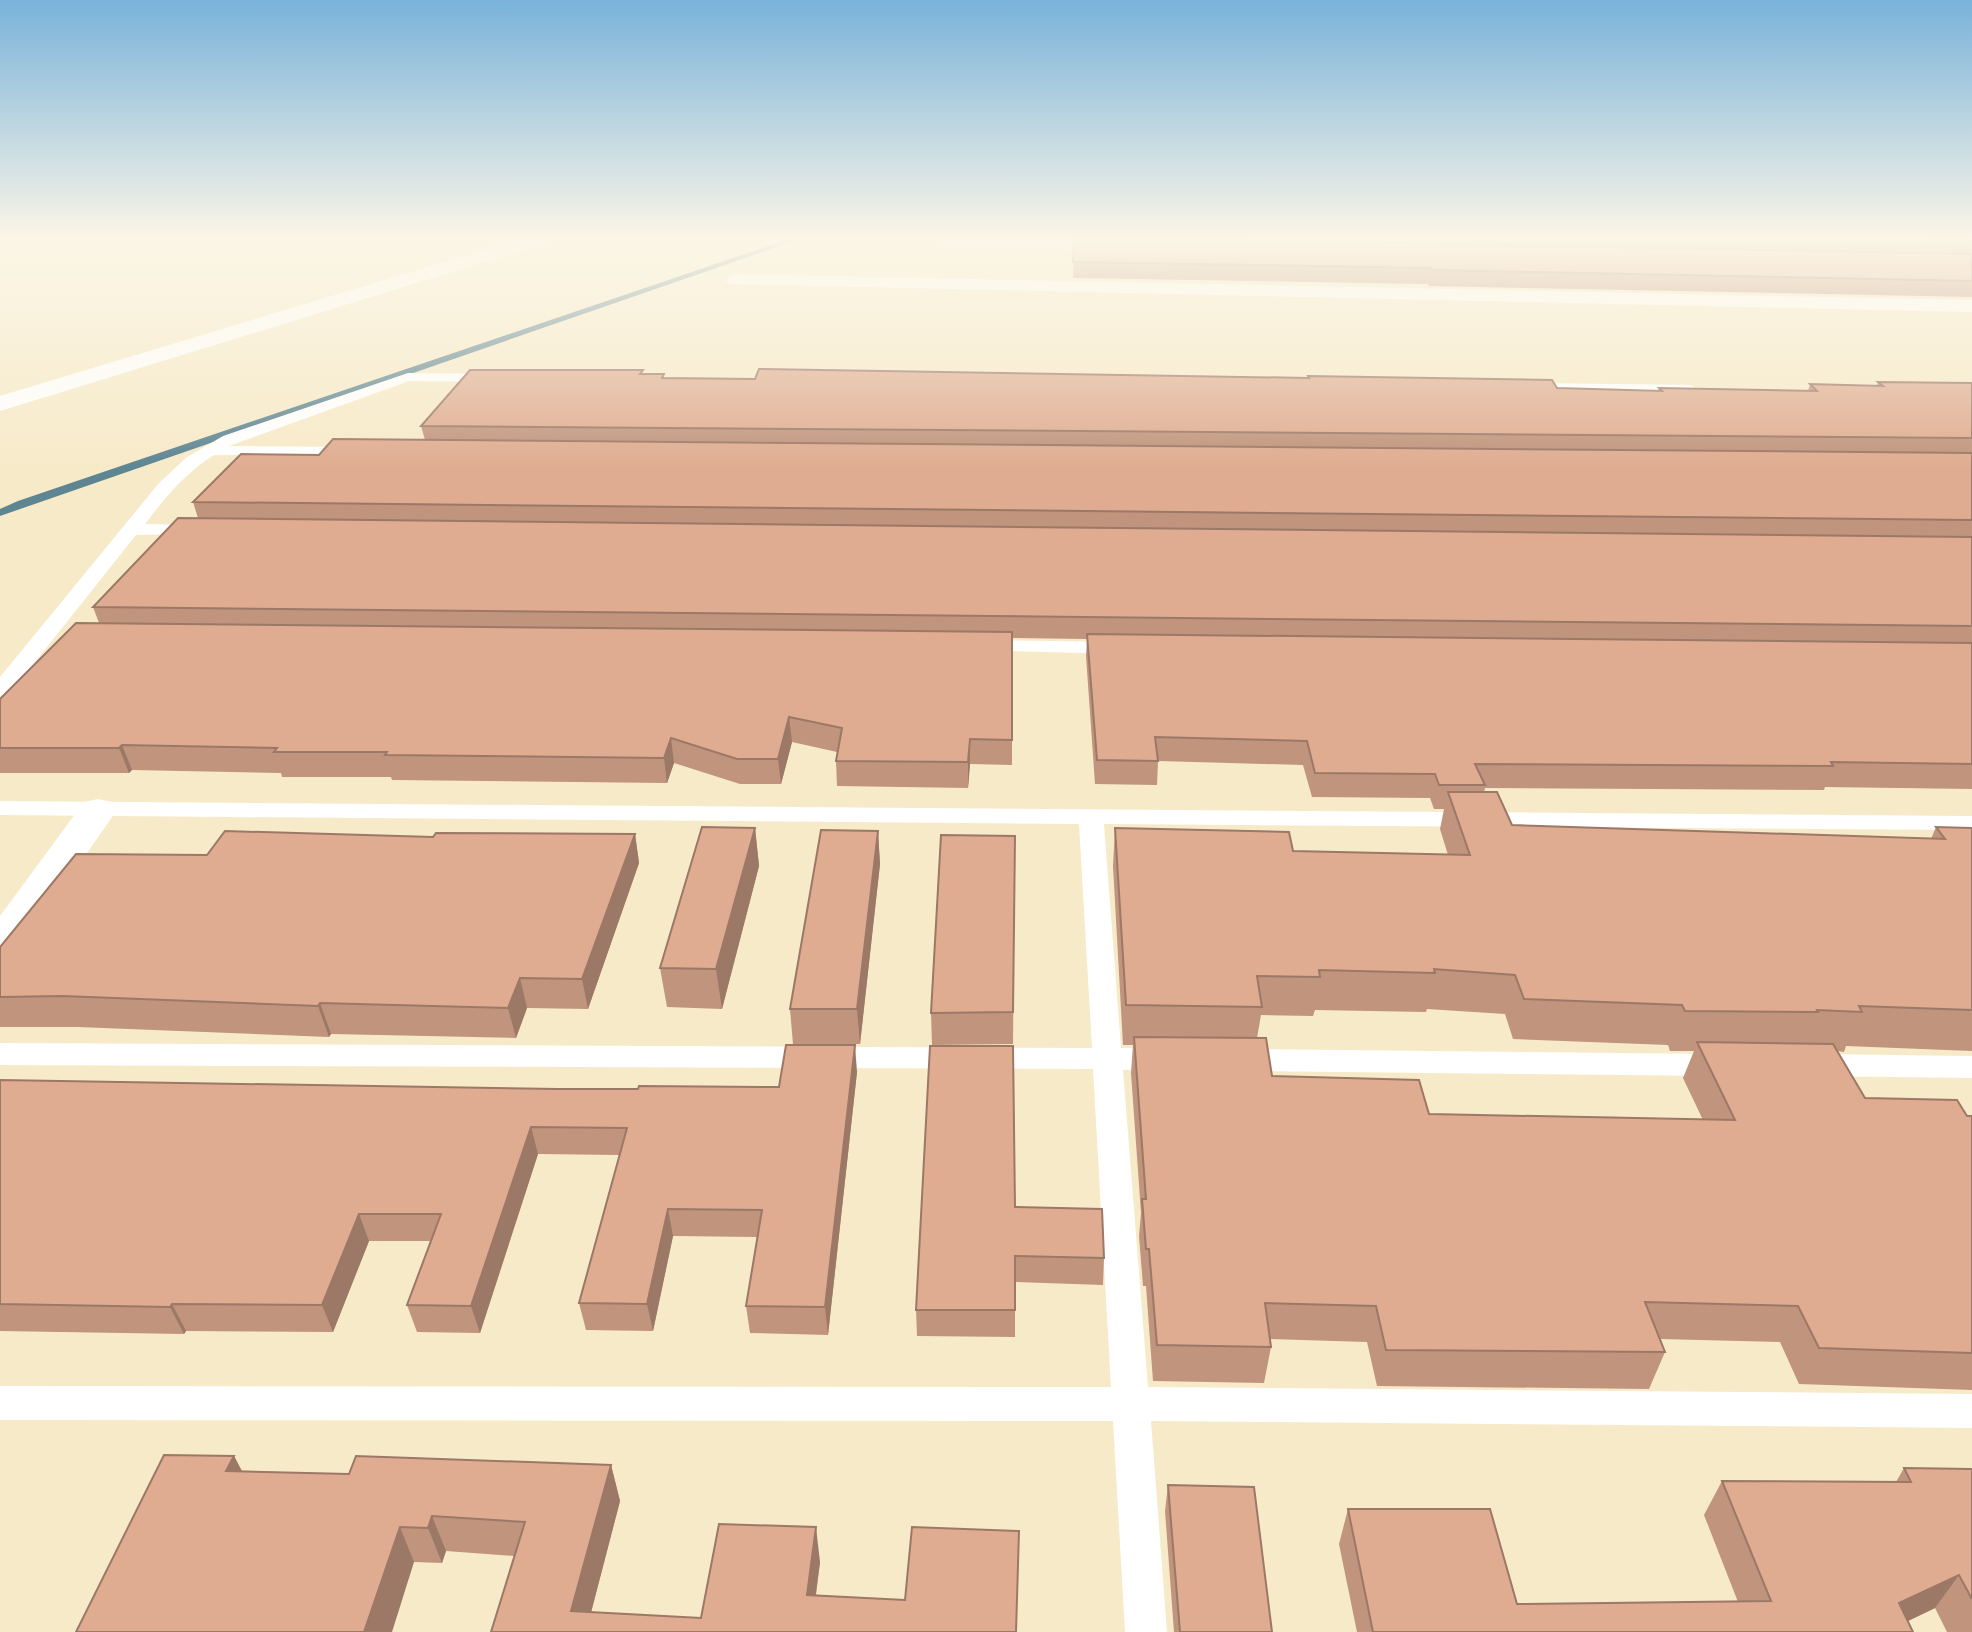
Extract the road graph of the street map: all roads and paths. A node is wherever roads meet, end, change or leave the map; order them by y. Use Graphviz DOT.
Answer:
graph roads {
  1 [pos="287,316"];
  2 [pos="520,378"];
  3 [pos="1525,388"];
  4 [pos="1707,390"];
  5 [pos="0,404"];
  6 [pos="210,451"];
  7 [pos="378,452"];
  8 [pos="131,529"];
  9 [pos="215,530"];
  10 [pos="43,637"];
  11 [pos="71,637"];
  12 [pos="952,646"];
  13 [pos="1147,648"];
  14 [pos="0,691"];
  15 [pos="0,808"];
  16 [pos="99,810"];
  17 [pos="1091,818"];
  18 [pos="1972,823"];
  19 [pos="0,946"];
  20 [pos="0,1054"];
  21 [pos="1108,1059"];
  22 [pos="1749,1065"];
  23 [pos="1791,1065"];
  24 [pos="1972,1067"];
  25 [pos="0,1403"];
  26 [pos="1131,1404"];
  27 [pos="1972,1411"];
  28 [pos="1146,1632"];
  1 -- 5 [label="main road"];
  2 -- 6 [label="lane"];
  3 -- 4 [label="lane"];
  6 -- 7 [label="lane"];
  6 -- 8 [label="lane"];
  8 -- 9 [label="lane"];
  8 -- 10 [label="lane"];
  10 -- 11 [label="lane"];
  10 -- 14 [label="lane"];
  12 -- 13 [label="lane"];
  15 -- 16 [label="lane"];
  16 -- 17 [label="lane"];
  16 -- 19 [label="main road"];
  17 -- 18 [label="lane"];
  17 -- 21 [label="lane"];
  20 -- 21 [label="lane"];
  21 -- 22 [label="lane"];
  21 -- 26 [label="lane"];
  23 -- 24 [label="lane"];
  25 -- 26 [label="lane"];
  26 -- 27 [label="lane"];
  26 -- 28 [label="lane"];
}
